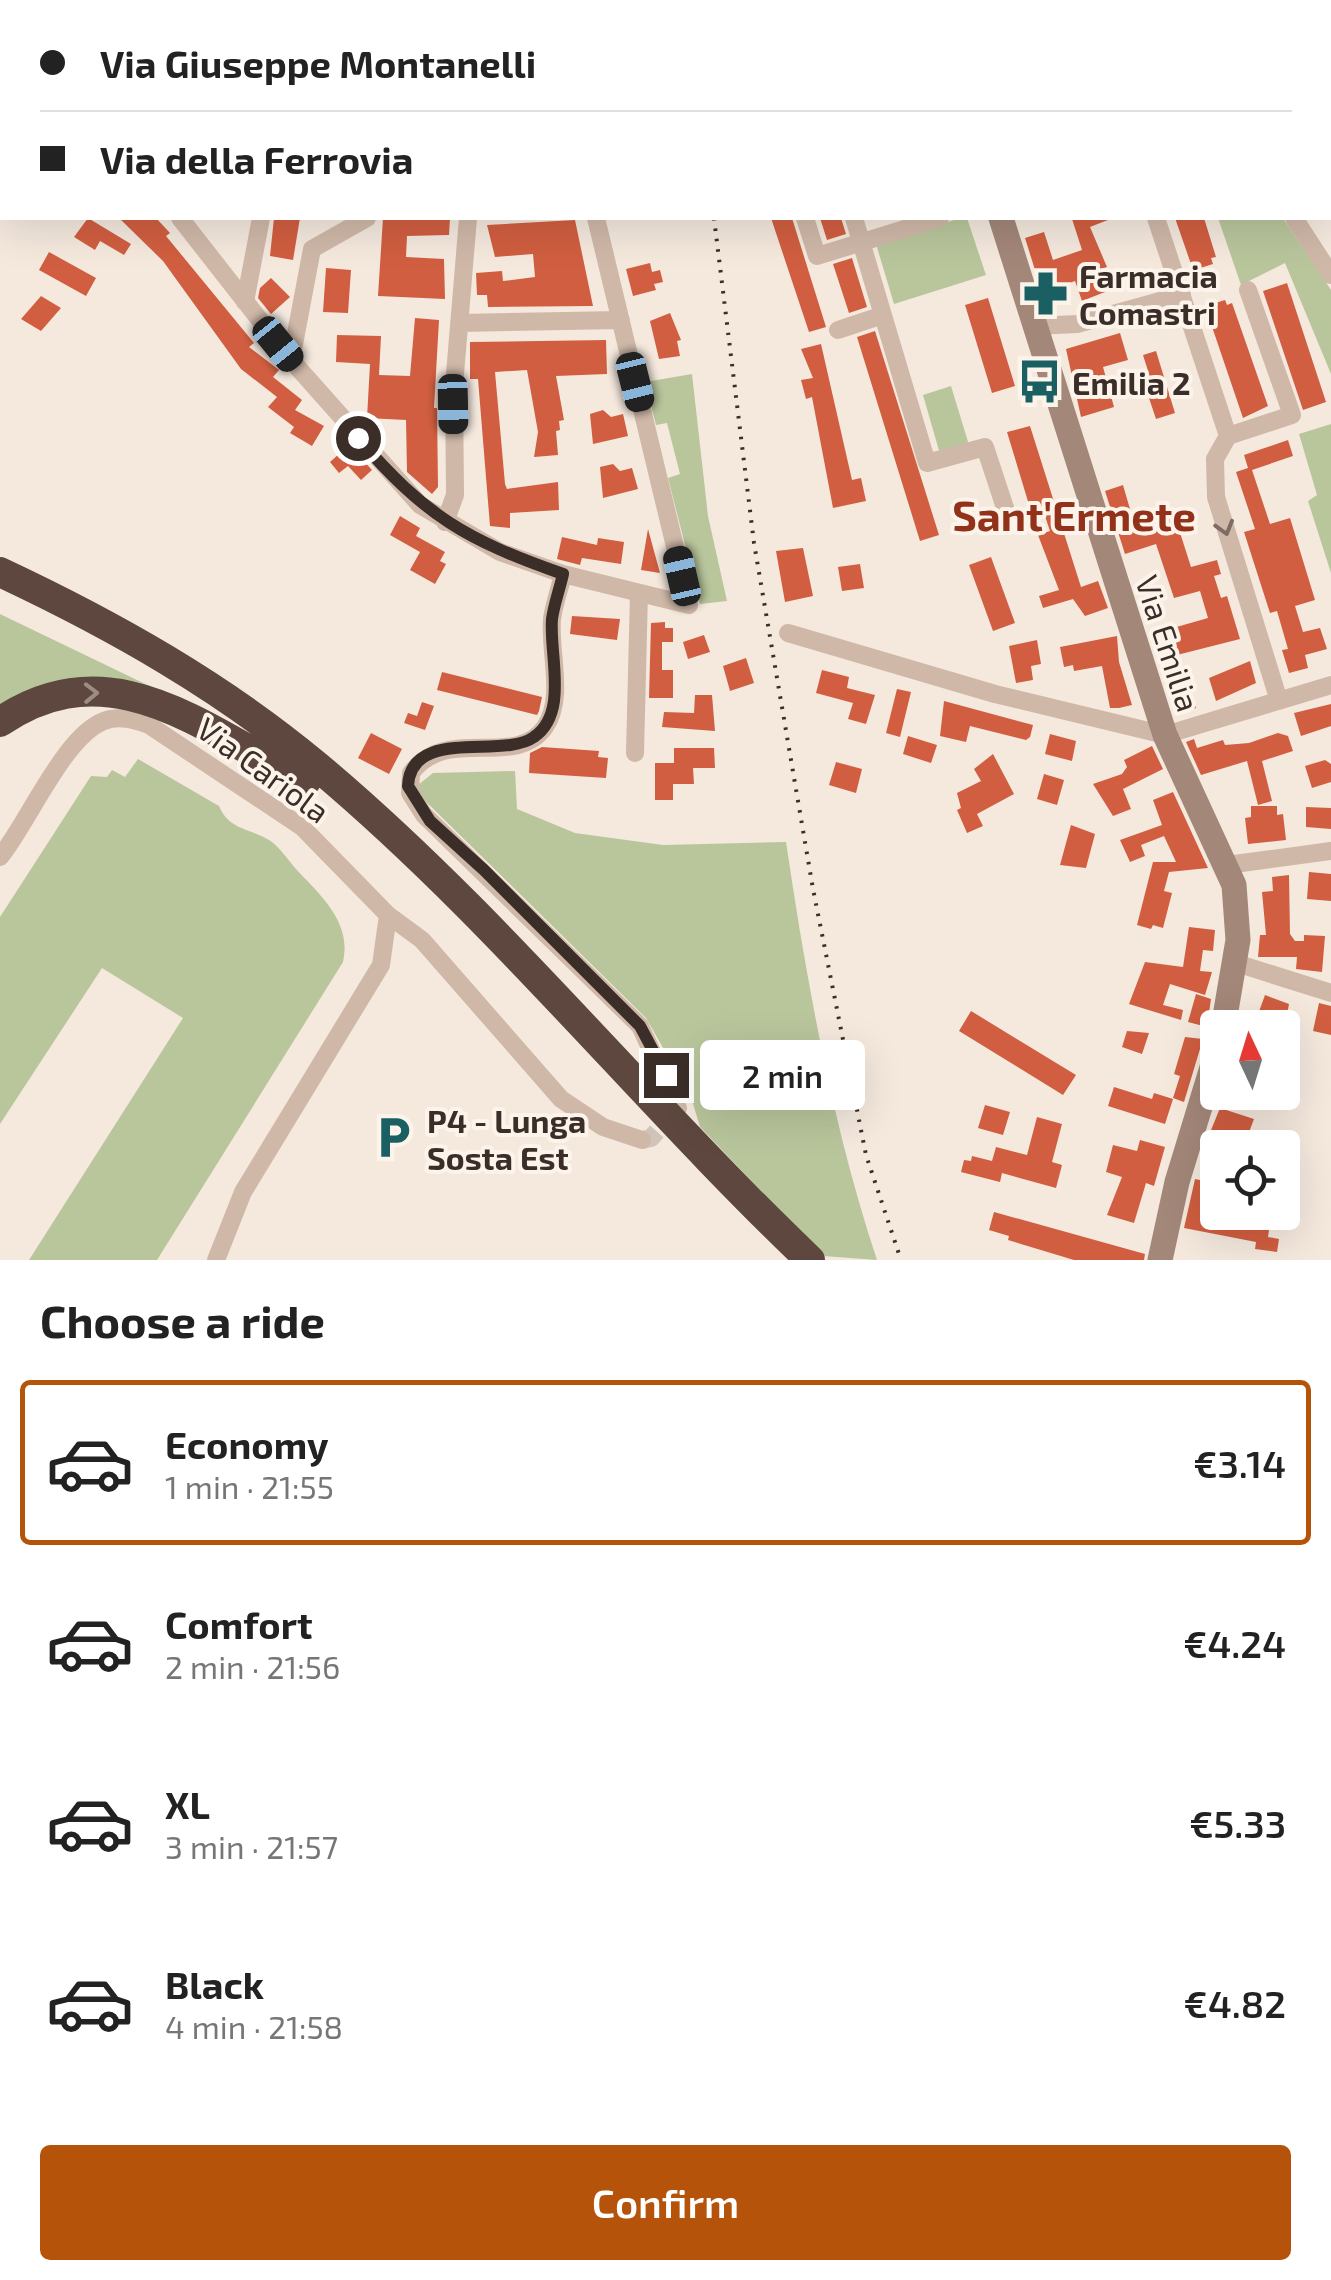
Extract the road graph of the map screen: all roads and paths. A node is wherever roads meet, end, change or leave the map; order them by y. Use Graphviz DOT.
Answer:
graph roads {
  1 [pos="182,220"];
  2 [pos="261,220"];
  3 [pos="364,220"];
  4 [pos="468,220"];
  5 [pos="596,220"];
  6 [pos="807,220"];
  7 [pos="855,220"];
  8 [pos="1002,220"];
  9 [pos="1157,220"];
  10 [pos="1295,220"];
  11 [pos="904,223"];
  12 [pos="862,242"];
  13 [pos="1331,274"];
  14 [pos="1248,290"];
  15 [pos="1182,295"];
  16 [pos="245,302"];
  17 [pos="883,315"];
  18 [pos="621,320"];
  19 [pos="460,323"];
  20 [pos="1035,326"];
  21 [pos="838,330"];
  22 [pos="291,360"];
  23 [pos="1228,436"];
  24 [pos="1009,520"];
  25 [pos="445,522"];
  26 [pos="0,572"];
  27 [pos="563,574"];
  28 [pos="0,591"];
  29 [pos="638,593"];
  30 [pos="788,633"];
  31 [pos="1331,684"];
  32 [pos="1279,701"];
  33 [pos="0,722"];
  34 [pos="1165,735"];
  35 [pos="635,752"];
  36 [pos="306,781"];
  37 [pos="1331,852"];
  38 [pos="0,856"];
  39 [pos="1226,865"];
  40 [pos="388,915"];
  41 [pos="1236,963"];
  42 [pos="1331,993"];
  43 [pos="1227,1010"];
  44 [pos="596,1056"];
  45 [pos="1200,1107"];
  46 [pos="678,1108"];
  47 [pos="642,1140"];
  48 [pos="216,1260"];
  49 [pos="784,1260"];
  50 [pos="810,1260"];
  51 [pos="1160,1260"];
  1 -- 16 [label="street"];
  2 -- 16 [label="street"];
  3 -- 22 [label="street"];
  4 -- 19 [label="street"];
  5 -- 18 [label="street"];
  6 -- 12 [label="street"];
  7 -- 12 [label="street"];
  8 -- 20 [label="main road, Via Emilia"];
  9 -- 15 [label="street"];
  10 -- 13 [label="street"];
  11 -- 12 [label="street"];
  12 -- 17 [label="street"];
  14 -- 23 [label="street"];
  15 -- 20 [label="street"];
  15 -- 23 [label="street"];
  16 -- 22 [label="street"];
  17 -- 21 [label="street"];
  17 -- 24 [label="street"];
  18 -- 19 [label="street"];
  18 -- 29 [label="street"];
  19 -- 25 [label="street"];
  20 -- 34 [label="main road, Via Emilia"];
  22 -- 25 [label="street"];
  23 -- 32 [label="street, one-way"];
  25 -- 27 [label="street"];
  26 -- 44 [label="highway"];
  27 -- 29 [label="street"];
  27 -- 46 [label="street"];
  28 -- 36 [label="highway"];
  29 -- 35 [label="street"];
  30 -- 34 [label="street"];
  31 -- 32 [label="street"];
  32 -- 34 [label="street"];
  33 -- 36 [label="highway, one-way"];
  34 -- 39 [label="main road, Via Emilia"];
  36 -- 44 [label="highway"];
  37 -- 39 [label="street"];
  38 -- 40 [label="street, Via Cariola"];
  39 -- 41 [label="main road, Via Emilia"];
  40 -- 47 [label="street"];
  40 -- 48 [label="street"];
  41 -- 42 [label="street"];
  41 -- 43 [label="main road, Via Emilia"];
  44 -- 49 [label="highway"];
  44 -- 50 [label="highway"];
  45 -- 51 [label="main road"];
}
